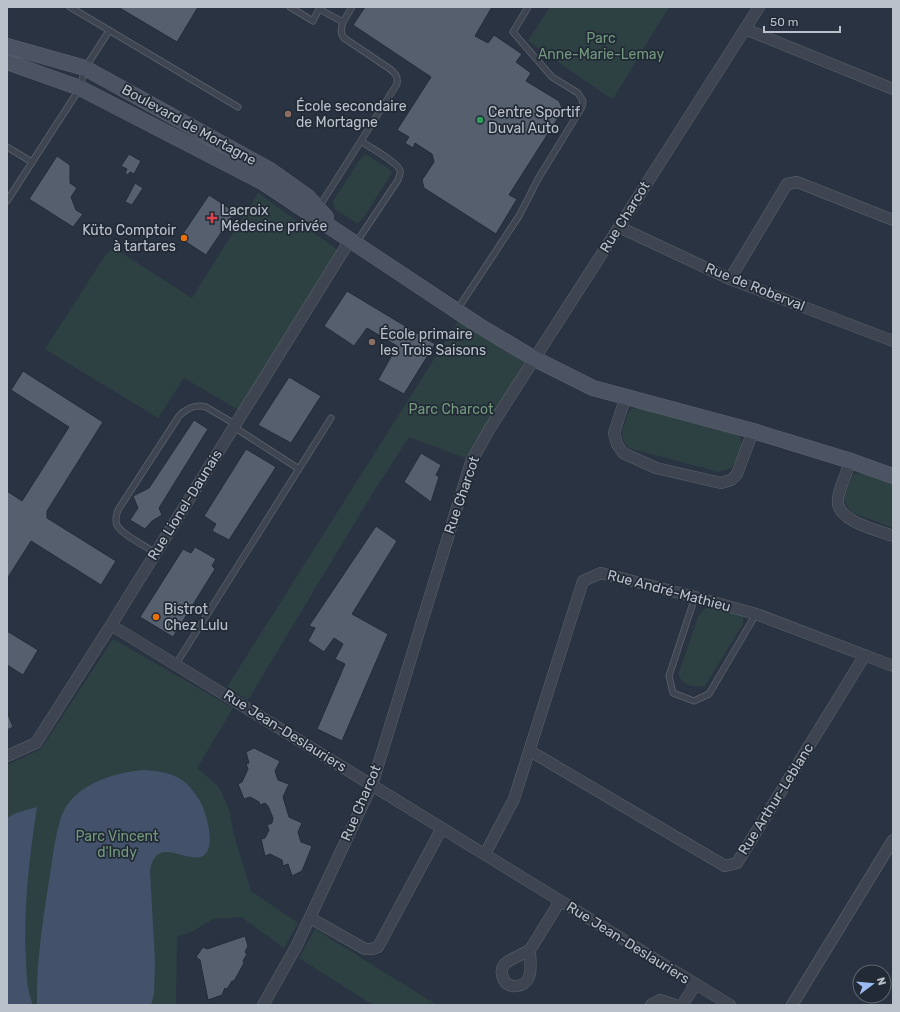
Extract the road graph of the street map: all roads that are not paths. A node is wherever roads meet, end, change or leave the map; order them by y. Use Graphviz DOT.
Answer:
graph roads {
  1 [pos="70,7"];
  2 [pos="290,7"];
  3 [pos="352,7"];
  4 [pos="528,7"];
  5 [pos="759,7"];
  6 [pos="343,22"];
  7 [pos="745,28"];
  8 [pos="109,31"];
  9 [pos="7,46"];
  10 [pos="7,62"];
  11 [pos="84,68"];
  12 [pos="80,88"];
  13 [pos="893,89"];
  14 [pos="238,106"];
  15 [pos="361,141"];
  16 [pos="7,147"];
  17 [pos="32,162"];
  18 [pos="7,201"];
  19 [pos="318,209"];
  20 [pos="893,220"];
  21 [pos="619,227"];
  22 [pos="353,241"];
  23 [pos="730,279"];
  24 [pos="457,310"];
  25 [pos="893,341"];
  26 [pos="535,359"];
  27 [pos="626,396"];
  28 [pos="331,418"];
  29 [pos="234,425"];
  30 [pos="753,430"];
  31 [pos="851,461"];
  32 [pos="299,469"];
  33 [pos="893,476"];
  34 [pos="893,536"];
  35 [pos="156,552"];
  36 [pos="695,597"];
  37 [pos="756,614"];
  38 [pos="111,625"];
  39 [pos="865,655"];
  40 [pos="176,664"];
  41 [pos="893,666"];
  42 [pos="530,751"];
  43 [pos="7,756"];
  44 [pos="372,785"];
  45 [pos="442,828"];
  46 [pos="893,840"];
  47 [pos="485,854"];
  48 [pos="560,901"];
  49 [pos="310,918"];
  50 [pos="530,950"];
  51 [pos="696,984"];
  52 [pos="264,1005"];
  53 [pos="651,1005"];
  54 [pos="675,1005"];
  55 [pos="682,1005"];
  56 [pos="730,1005"];
  57 [pos="792,1005"];
  1 -- 8 [label="lane"];
  2 -- 6 [label="lane"];
  3 -- 6 [label="lane"];
  4 -- 24 [label="lane"];
  5 -- 7 [label="street, Rue Charcot"];
  6 -- 15 [label="lane"];
  7 -- 13 [label="street"];
  7 -- 21 [label="street, Rue Charcot"];
  8 -- 11 [label="lane"];
  8 -- 14 [label="lane"];
  9 -- 11 [label="street, Boulevard de Mortagne"];
  10 -- 12 [label="street, Boulevard de Mortagne"];
  11 -- 12 [label="lane"];
  11 -- 19 [label="street, Boulevard de Mortagne"];
  12 -- 17 [label="lane"];
  12 -- 22 [label="street, Boulevard de Mortagne"];
  15 -- 19 [label="lane"];
  15 -- 22 [label="lane"];
  16 -- 17 [label="lane"];
  17 -- 18 [label="lane"];
  19 -- 22 [label="street, Boulevard de Mortagne"];
  20 -- 23 [label="street"];
  21 -- 23 [label="street, Rue de Roberval"];
  21 -- 26 [label="street, Rue Charcot"];
  22 -- 24 [label="street, Boulevard de Mortagne"];
  22 -- 29 [label="street, Rue Lionel-Daunais"];
  23 -- 25 [label="street, Rue de Roberval"];
  24 -- 26 [label="street, Boulevard de Mortagne"];
  26 -- 27 [label="street, Boulevard de Mortagne"];
  26 -- 44 [label="street, Rue Charcot"];
  27 -- 30 [label="street, Boulevard de Mortagne"];
  27 -- 30 [label="street"];
  28 -- 32 [label="lane"];
  29 -- 32 [label="lane"];
  29 -- 35 [label="street, Rue Lionel-Daunais"];
  29 -- 35 [label="lane"];
  30 -- 31 [label="street, Boulevard de Mortagne"];
  31 -- 33 [label="street, Boulevard de Mortagne"];
  31 -- 34 [label="street"];
  32 -- 40 [label="lane"];
  35 -- 38 [label="street, Rue Lionel-Daunais"];
  36 -- 37 [label="street, Rue André-Mathieu"];
  36 -- 37 [label="lane"];
  36 -- 42 [label="street, Rue André-Mathieu"];
  37 -- 39 [label="street, Rue André-Mathieu"];
  38 -- 40 [label="street, Rue Jean-Deslauriers"];
  38 -- 43 [label="street, Rue Lionel-Daunais"];
  39 -- 41 [label="street, Rue André-Mathieu"];
  39 -- 42 [label="street, Rue Arthur-Leblanc"];
  40 -- 44 [label="street, Rue Jean-Deslauriers"];
  42 -- 47 [label="street, Rue André-Mathieu"];
  44 -- 45 [label="street, Rue Jean-Deslauriers"];
  44 -- 49 [label="street, Rue Charcot"];
  45 -- 47 [label="street, Rue Jean-Deslauriers"];
  45 -- 49 [label="street"];
  46 -- 57 [label="street"];
  47 -- 48 [label="street, Rue Jean-Deslauriers"];
  48 -- 50 [label="street, Rue Jean-Deslauriers"];
  48 -- 51 [label="street, Rue Jean-Deslauriers"];
  49 -- 52 [label="street, Rue Charcot"];
  51 -- 55 [label="street, Rue Jean-Deslauriers"];
  51 -- 56 [label="street, Rue Jean-Deslauriers"];
  53 -- 54 [label="street, Rue Jean-Deslauriers"];
}
